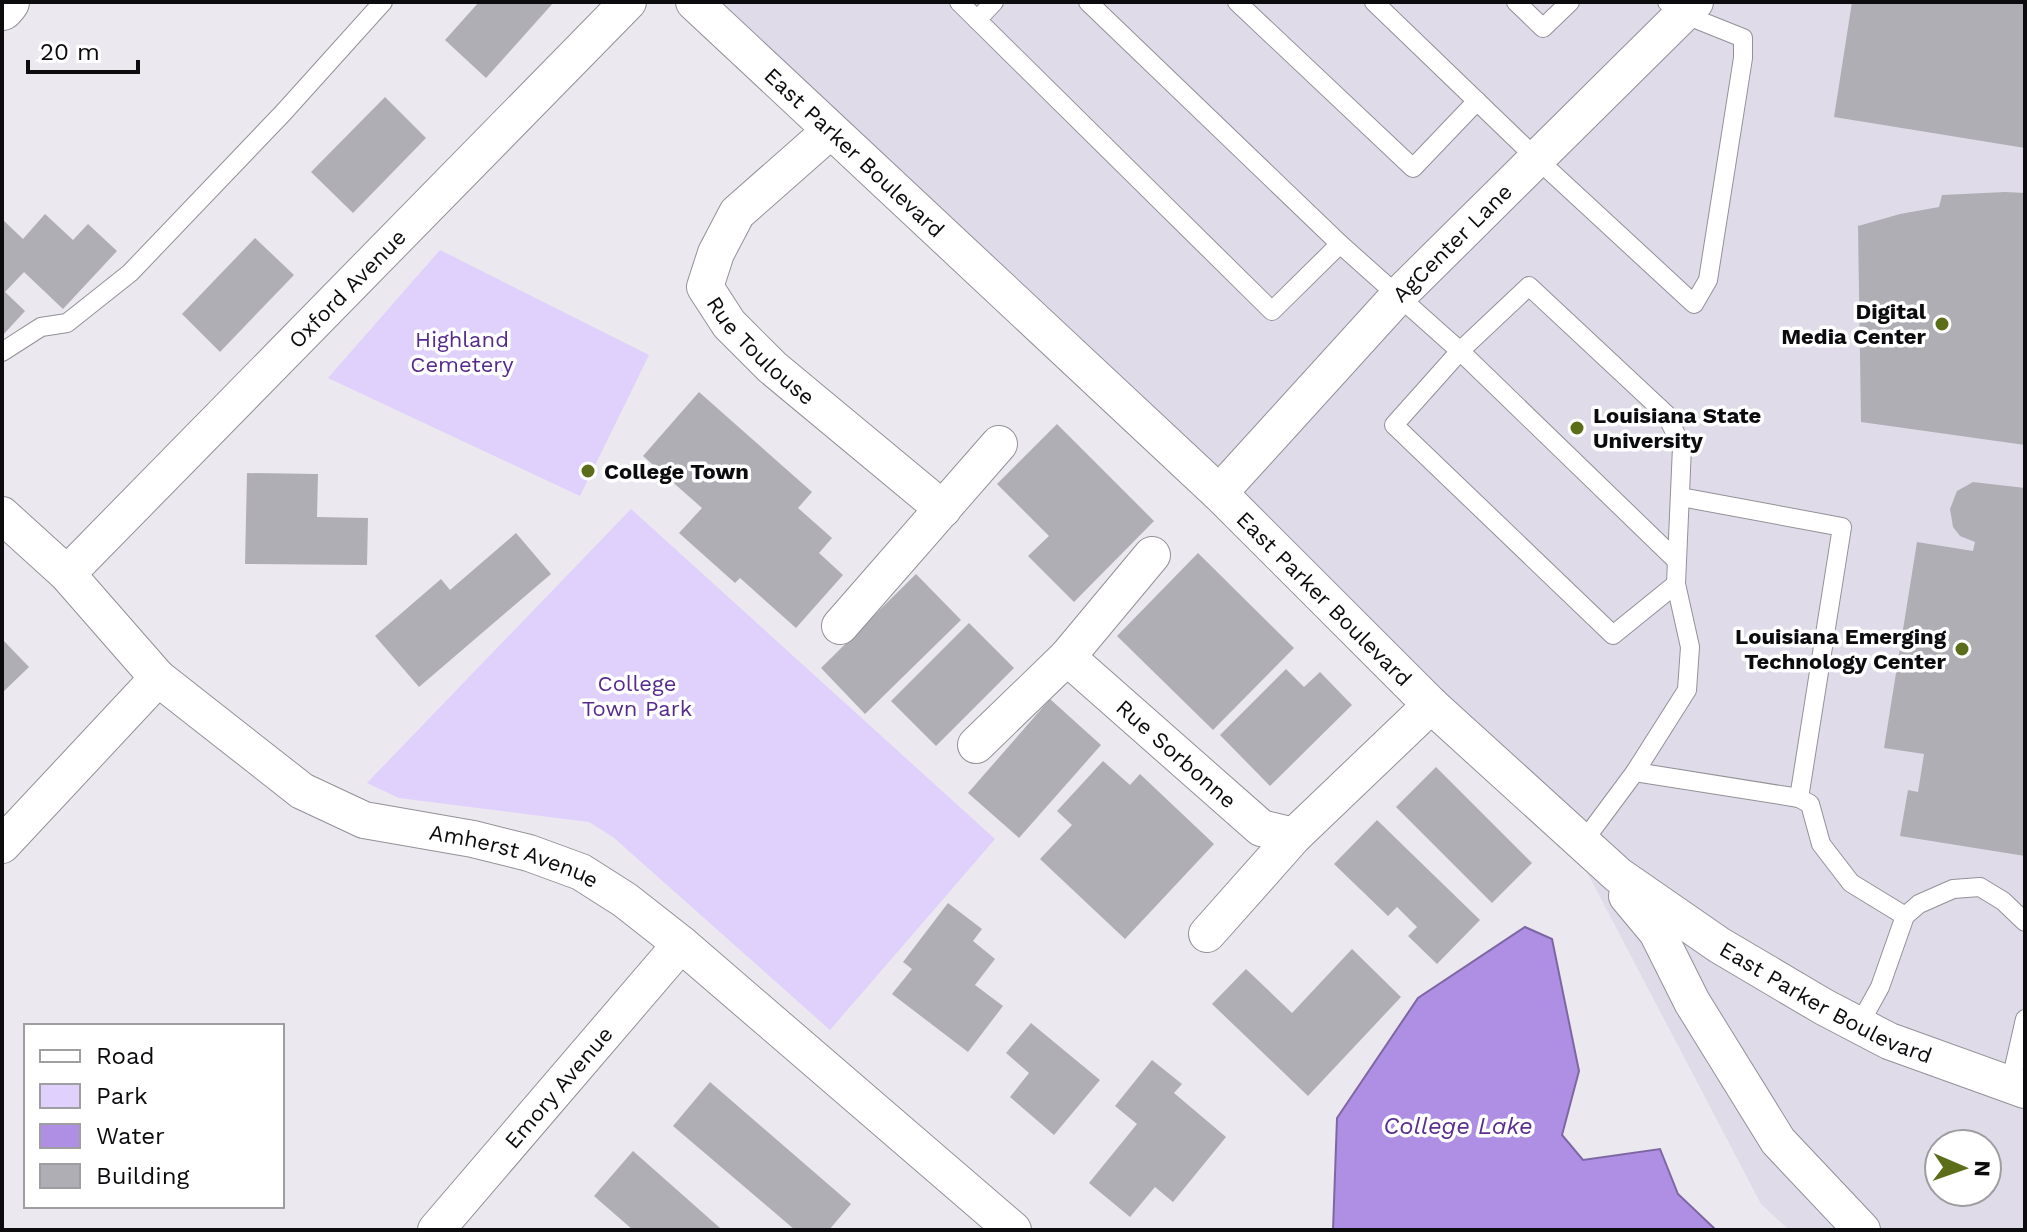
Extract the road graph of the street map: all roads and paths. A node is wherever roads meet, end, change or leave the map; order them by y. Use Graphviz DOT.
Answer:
graph roads {
  1 [pos="7,2"];
  2 [pos="383,2"];
  3 [pos="628,2"];
  4 [pos="694,2"];
  5 [pos="959,2"];
  6 [pos="994,2"];
  7 [pos="1088,2"];
  8 [pos="1237,2"];
  9 [pos="1374,2"];
  10 [pos="1516,2"];
  11 [pos="1570,2"];
  12 [pos="1682,6"];
  13 [pos="2,8"];
  14 [pos="977,20"];
  15 [pos="1477,101"];
  16 [pos="830,131"];
  17 [pos="1536,158"];
  18 [pos="1340,244"];
  19 [pos="1399,295"];
  20 [pos="1460,351"];
  21 [pos="2,352"];
  22 [pos="999,444"];
  23 [pos="1219,493"];
  24 [pos="1681,497"];
  25 [pos="943,509"];
  26 [pos="2,515"];
  27 [pos="1152,555"];
  28 [pos="1677,561"];
  29 [pos="67,574"];
  30 [pos="1676,584"];
  31 [pos="840,626"];
  32 [pos="1067,657"];
  33 [pos="158,678"];
  34 [pos="1431,705"];
  35 [pos="976,745"];
  36 [pos="1635,772"];
  37 [pos="1799,798"];
  38 [pos="1294,836"];
  39 [pos="1583,842"];
  40 [pos="2,845"];
  41 [pos="1905,916"];
  42 [pos="2025,922"];
  43 [pos="1207,934"];
  44 [pos="681,944"];
  45 [pos="2025,1019"];
  46 [pos="1859,1025"];
  47 [pos="2017,1087"];
  48 [pos="436,1230"];
  49 [pos="1013,1230"];
  50 [pos="1862,1230"];
  1 -- 13 [label="street"];
  2 -- 21 [label="lane"];
  3 -- 29 [label="street, Oxford Avenue"];
  4 -- 16 [label="street, East Parker Boulevard"];
  5 -- 14 [label="lane"];
  6 -- 14 [label="lane"];
  7 -- 18 [label="lane"];
  8 -- 15 [label="lane"];
  9 -- 15 [label="lane"];
  10 -- 11 [label="lane"];
  12 -- 17 [label="street, AgCenter Lane"];
  12 -- 17 [label="lane"];
  14 -- 18 [label="lane"];
  15 -- 17 [label="lane"];
  16 -- 23 [label="street, East Parker Boulevard"];
  16 -- 25 [label="street, Rue Toulouse"];
  17 -- 19 [label="street, AgCenter Lane"];
  18 -- 19 [label="lane"];
  19 -- 20 [label="lane"];
  19 -- 23 [label="street, AgCenter Lane"];
  20 -- 24 [label="lane"];
  20 -- 28 [label="lane"];
  20 -- 30 [label="lane"];
  22 -- 25 [label="street"];
  23 -- 34 [label="street, East Parker Boulevard"];
  24 -- 28 [label="lane"];
  24 -- 37 [label="lane"];
  25 -- 31 [label="street"];
  26 -- 29 [label="street, Amherst Avenue"];
  27 -- 32 [label="street"];
  28 -- 30 [label="lane"];
  29 -- 33 [label="street, Amherst Avenue"];
  30 -- 36 [label="lane"];
  32 -- 35 [label="street"];
  32 -- 38 [label="street, Rue Sorbonne"];
  33 -- 40 [label="street"];
  33 -- 44 [label="street, Amherst Avenue"];
  34 -- 38 [label="street"];
  34 -- 39 [label="street, East Parker Boulevard"];
  36 -- 37 [label="lane"];
  36 -- 39 [label="lane"];
  37 -- 41 [label="lane"];
  38 -- 43 [label="street"];
  39 -- 46 [label="street, East Parker Boulevard"];
  39 -- 50 [label="street"];
  41 -- 42 [label="lane"];
  41 -- 46 [label="lane"];
  44 -- 48 [label="street, Emory Avenue"];
  44 -- 49 [label="street, Amherst Avenue"];
  45 -- 47 [label="lane"];
  46 -- 47 [label="street, East Parker Boulevard"];
}
